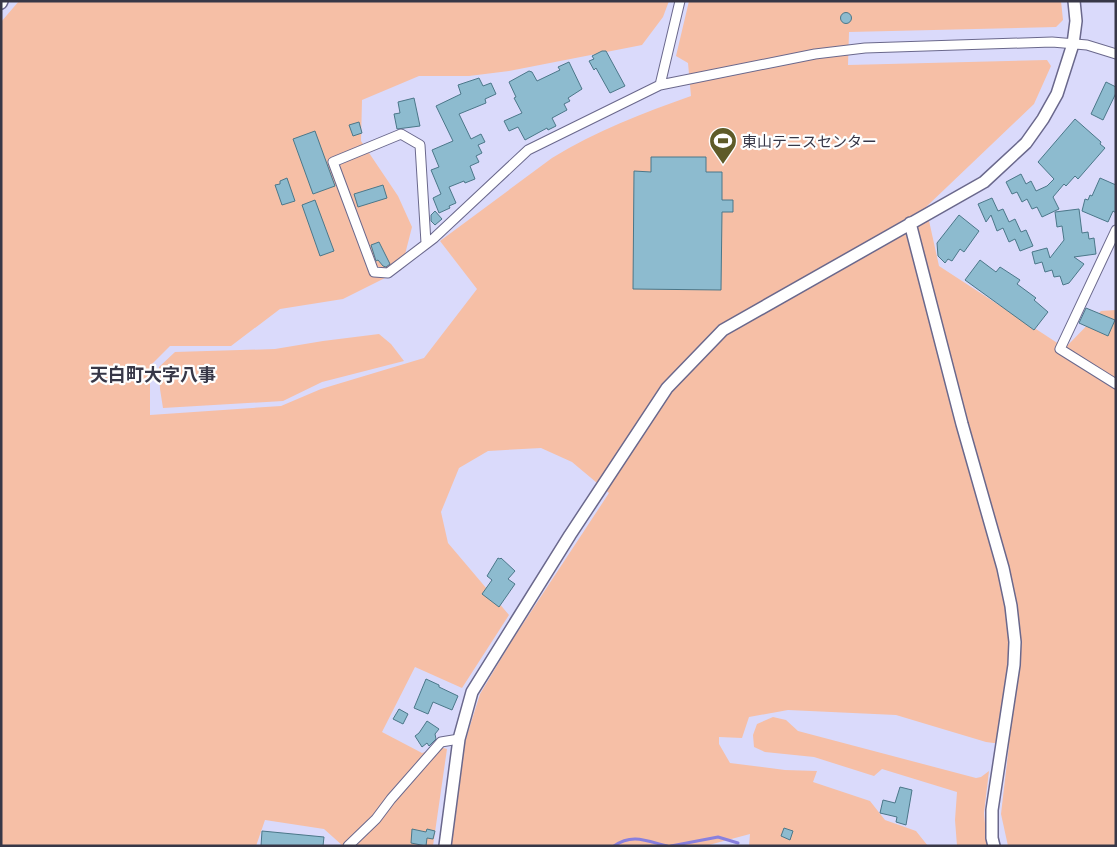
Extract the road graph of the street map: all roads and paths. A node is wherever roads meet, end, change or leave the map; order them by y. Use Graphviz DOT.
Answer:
graph roads {
  1 [pos="680,1"];
  2 [pos="1074,1"];
  3 [pos="1073,44"];
  4 [pos="1116,54"];
  5 [pos="660,86"];
  6 [pos="910,222"];
  7 [pos="1116,230"];
  8 [pos="426,243"];
  9 [pos="1116,384"];
  10 [pos="459,739"];
  11 [pos="348,846"];
  12 [pos="445,846"];
  13 [pos="994,846"];
  1 -- 5 [label="street"];
  2 -- 3 [label="street"];
  3 -- 4 [label="street"];
  3 -- 5 [label="street"];
  3 -- 6 [label="street"];
  5 -- 8 [label="street"];
  6 -- 10 [label="street"];
  6 -- 13 [label="street"];
  7 -- 9 [label="street"];
  8 -- 8 [label="street"];
  10 -- 11 [label="street"];
  10 -- 12 [label="street"];
}
